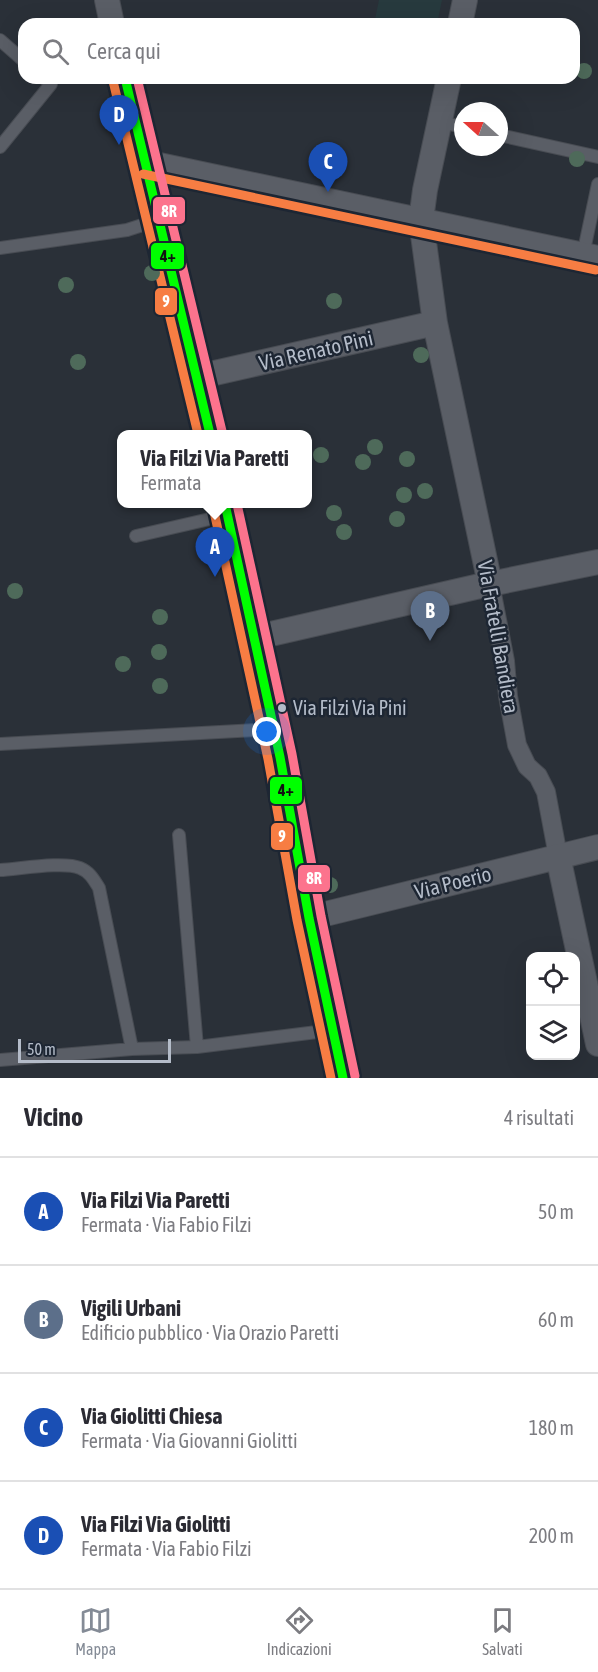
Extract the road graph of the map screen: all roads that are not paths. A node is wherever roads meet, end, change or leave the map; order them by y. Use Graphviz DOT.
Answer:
graph roads {
  1 [pos="106,0"];
  2 [pos="465,0"];
  3 [pos="110,18"];
  4 [pos="461,18"];
  5 [pos="0,40"];
  6 [pos="18,56"];
  7 [pos="51,84"];
  8 [pos="126,84"];
  9 [pos="449,84"];
  10 [pos="451,124"];
  11 [pos="508,137"];
  12 [pos="0,147"];
  13 [pos="598,157"];
  14 [pos="145,162"];
  15 [pos="598,184"];
  16 [pos="158,220"];
  17 [pos="421,220"];
  18 [pos="0,248"];
  19 [pos="590,257"];
  20 [pos="435,323"];
  21 [pos="197,377"];
  22 [pos="209,430"];
  23 [pos="226,509"];
  24 [pos="136,536"];
  25 [pos="598,562"];
  26 [pos="490,584"];
  27 [pos="254,638"];
  28 [pos="273,729"];
  29 [pos="0,744"];
  30 [pos="179,835"];
  31 [pos="598,847"];
  32 [pos="558,856"];
  33 [pos="0,870"];
  34 [pos="309,918"];
  35 [pos="594,1003"];
  36 [pos="333,1030"];
  37 [pos="598,1044"];
  38 [pos="197,1047"];
  39 [pos="132,1049"];
  40 [pos="0,1060"];
  41 [pos="343,1078"];
  1 -- 3 [label="street"];
  2 -- 4 [label="street"];
  5 -- 6 [label="lane"];
  7 -- 12 [label="lane"];
  8 -- 14 [label="street"];
  9 -- 10 [label="street, Via Fratelli Bandiera"];
  10 -- 17 [label="street, Via Fratelli Bandiera"];
  11 -- 13 [label="lane"];
  14 -- 16 [label="street"];
  14 -- 17 [label="street"];
  15 -- 19 [label="lane"];
  16 -- 18 [label="lane"];
  16 -- 21 [label="street"];
  17 -- 19 [label="street"];
  17 -- 20 [label="street, Via Fratelli Bandiera"];
  20 -- 21 [label="street, Via Renato Pini"];
  20 -- 26 [label="street, Via Fratelli Bandiera"];
  21 -- 22 [label="street"];
  23 -- 24 [label="lane"];
  23 -- 27 [label="street"];
  25 -- 26 [label="street"];
  26 -- 27 [label="street"];
  26 -- 32 [label="street, Via Fratelli Bandiera"];
  27 -- 28 [label="street"];
  28 -- 29 [label="lane"];
  28 -- 34 [label="street"];
  30 -- 38 [label="lane"];
  31 -- 32 [label="street, Via Poerio"];
  32 -- 34 [label="street, Via Poerio"];
  32 -- 35 [label="street, Via Fratelli Bandiera"];
  33 -- 39 [label="lane"];
  34 -- 36 [label="street"];
  35 -- 37 [label="street, Via Fratelli Bandiera"];
  36 -- 38 [label="lane"];
  36 -- 41 [label="street"];
  38 -- 39 [label="lane"];
  39 -- 40 [label="lane"];
}
